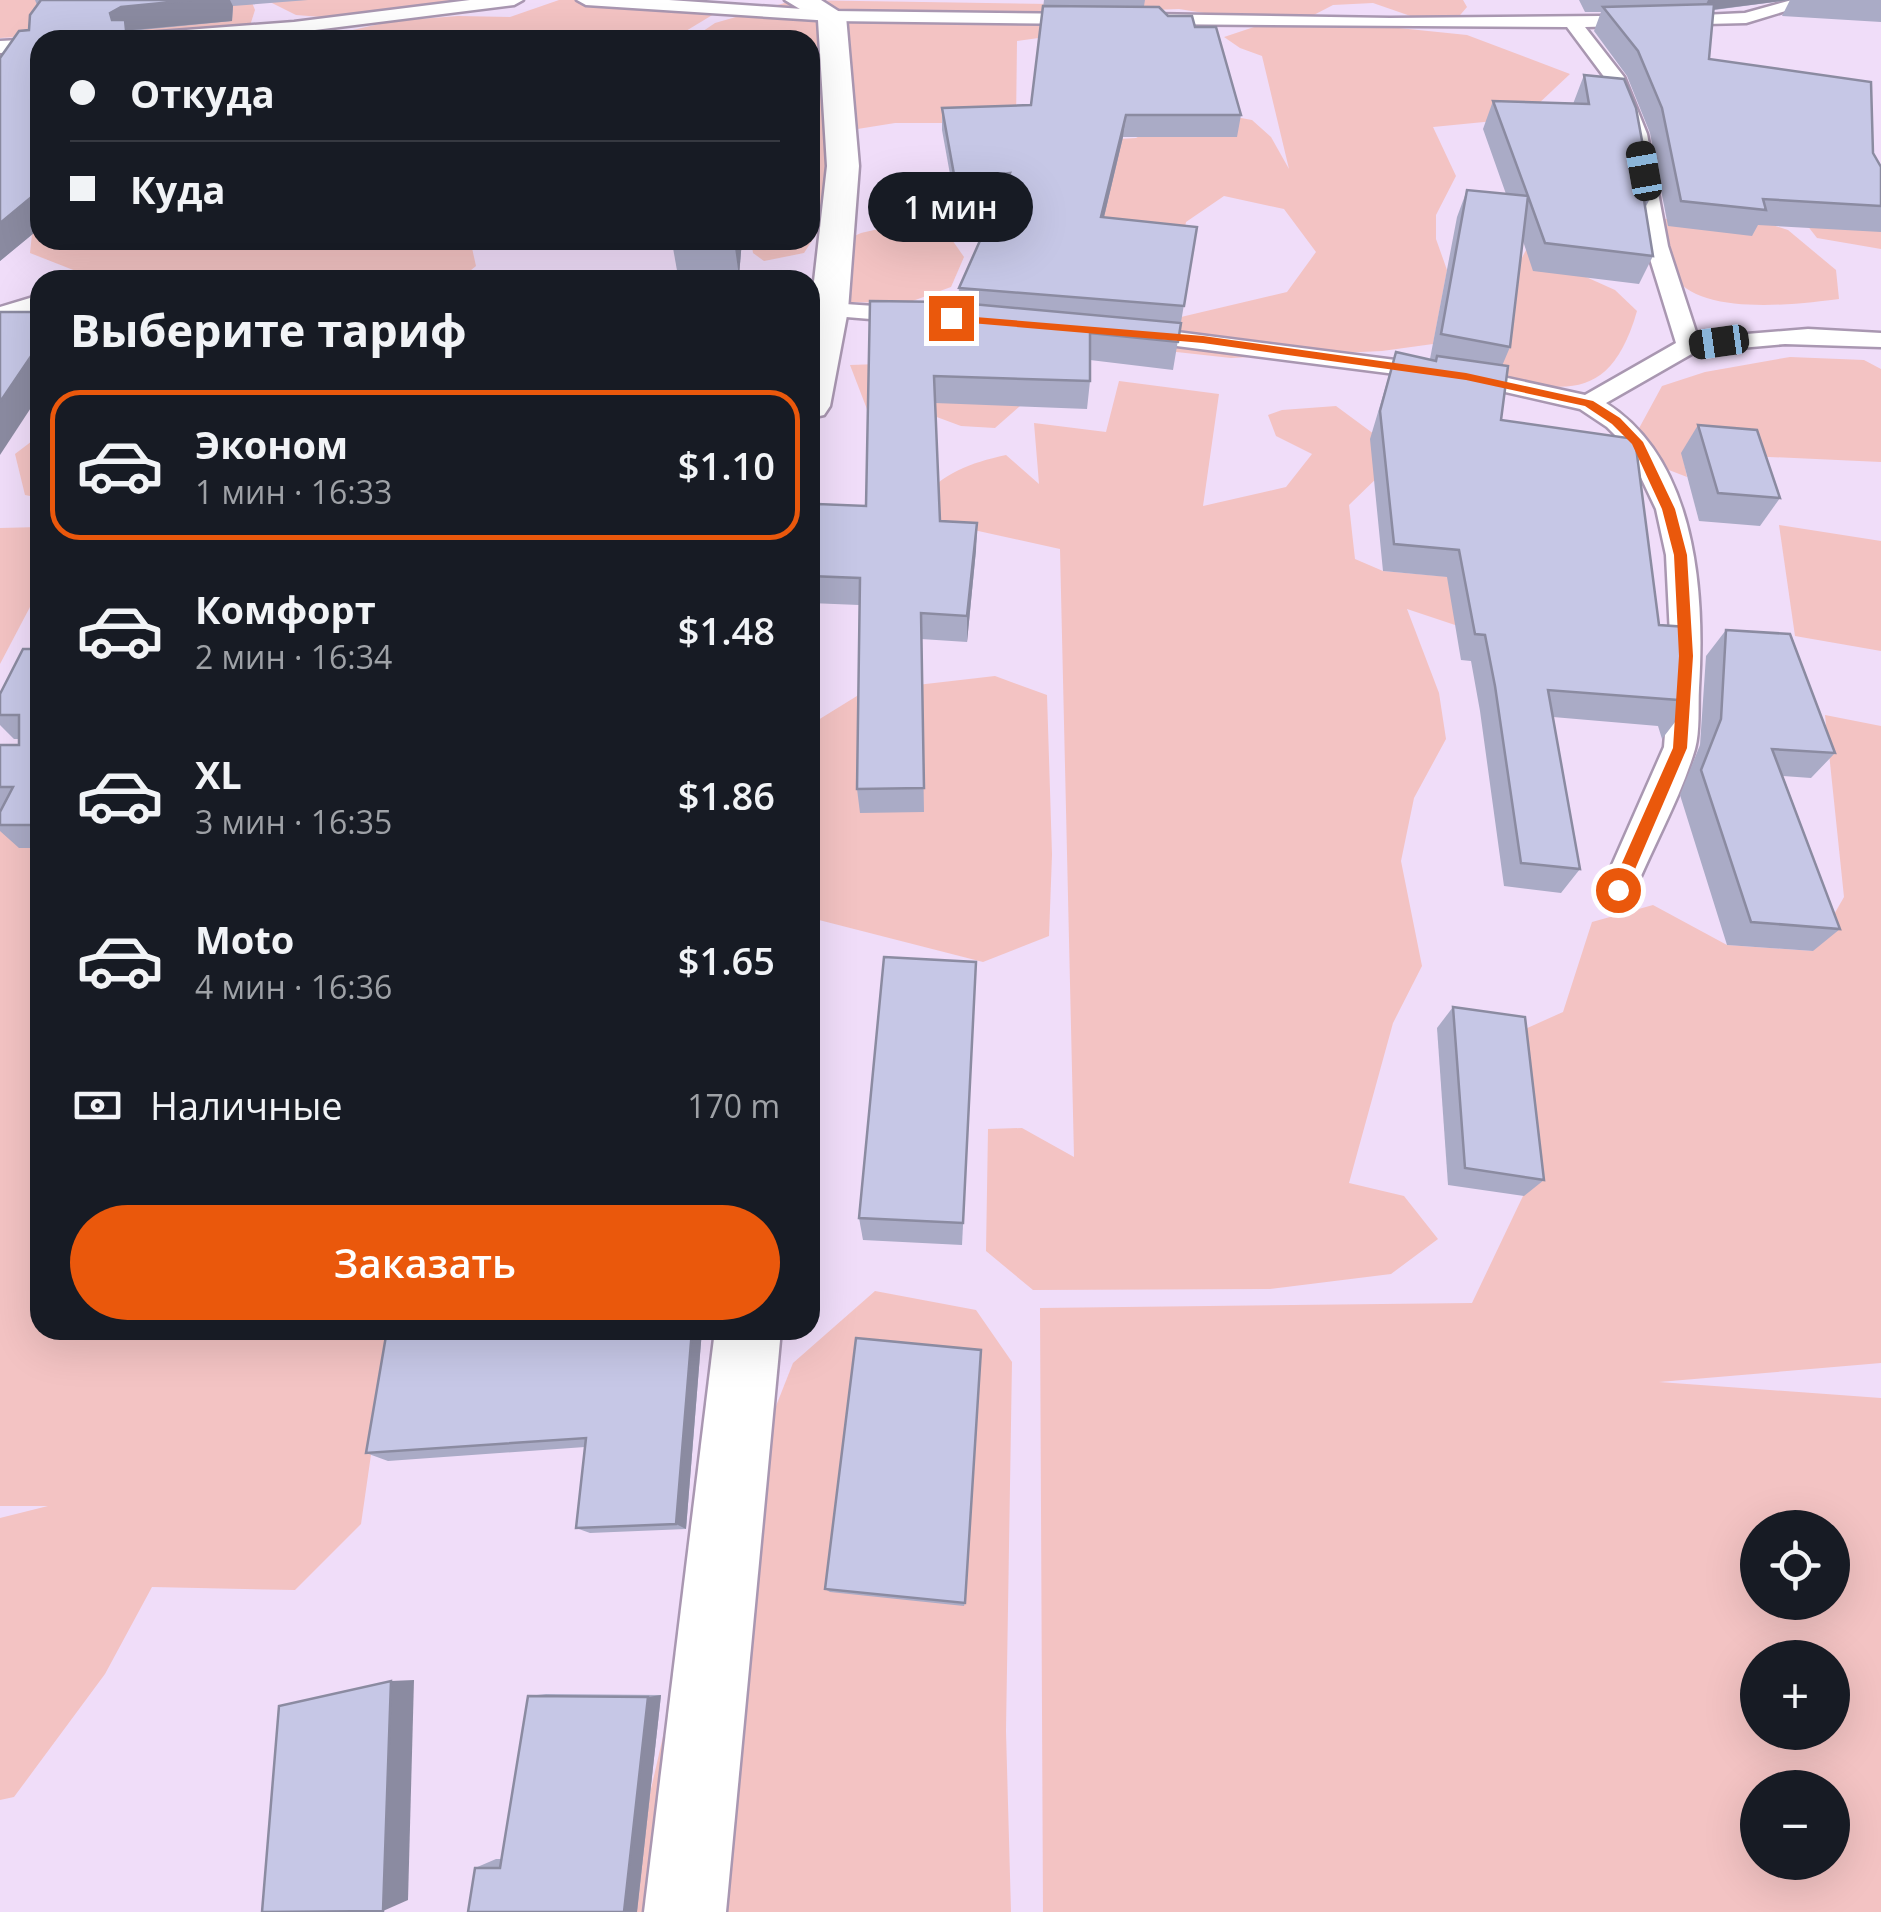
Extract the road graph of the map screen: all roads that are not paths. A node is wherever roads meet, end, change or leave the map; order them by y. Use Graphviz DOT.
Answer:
graph roads {
  1 [pos="514,0"];
  2 [pos="586,0"];
  3 [pos="799,0"];
  4 [pos="1812,0"];
  5 [pos="832,16"];
  6 [pos="1571,20"];
  7 [pos="294,27"];
  8 [pos="257,30"];
  9 [pos="288,30"];
  10 [pos="30,46"];
  11 [pos="0,47"];
  12 [pos="823,298"];
  13 [pos="30,305"];
  14 [pos="0,314"];
  15 [pos="951,318"];
  16 [pos="820,323"];
  17 [pos="1097,330"];
  18 [pos="1881,340"];
  19 [pos="1689,346"];
  20 [pos="1588,403"];
  21 [pos="1618,890"];
  22 [pos="747,1340"];
  23 [pos="685,1912"];
  1 -- 7 [label="lane"];
  2 -- 5 [label="lane"];
  3 -- 5 [label="street"];
  4 -- 6 [label="lane"];
  5 -- 6 [label="lane"];
  5 -- 12 [label="street"];
  6 -- 19 [label="lane"];
  7 -- 8 [label="lane"];
  7 -- 9 [label="lane"];
  10 -- 11 [label="lane"];
  12 -- 15 [label="lane"];
  12 -- 16 [label="street"];
  13 -- 14 [label="lane"];
  17 -- 20 [label="lane"];
  18 -- 19 [label="lane"];
  19 -- 20 [label="lane"];
  20 -- 21 [label="lane"];
  22 -- 23 [label="street"];
}
